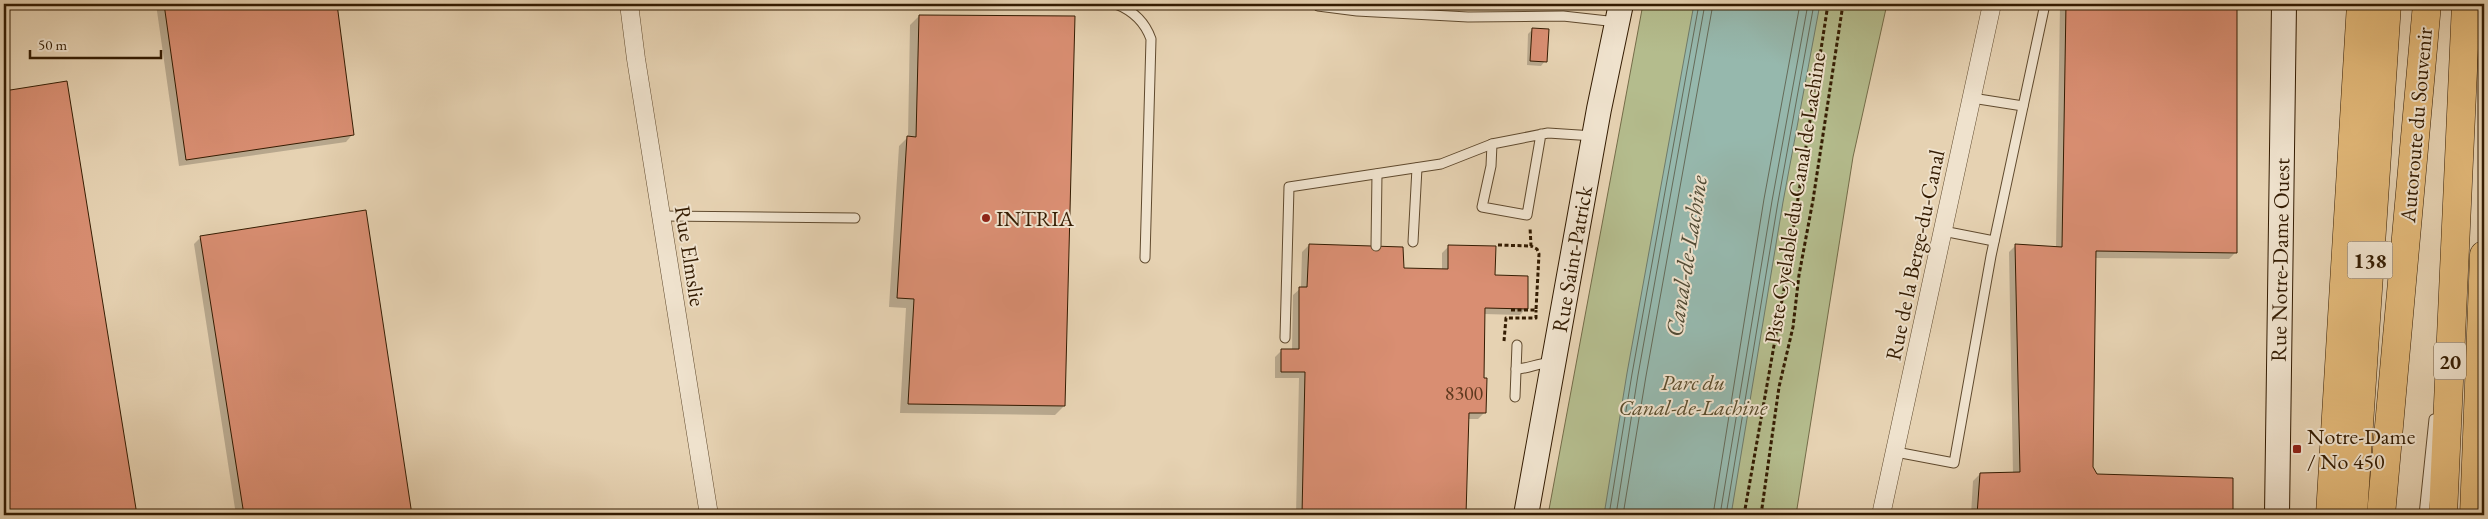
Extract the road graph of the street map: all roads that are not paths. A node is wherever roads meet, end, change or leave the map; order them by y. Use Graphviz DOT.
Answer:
graph roads {
  1 [pos="629,4"];
  2 [pos="1116,4"];
  3 [pos="1992,4"];
  4 [pos="2045,4"];
  5 [pos="2284,4"];
  6 [pos="2361,4"];
  7 [pos="2386,4"];
  8 [pos="2427,4"];
  9 [pos="2466,4"];
  10 [pos="1318,6"];
  11 [pos="1619,13"];
  12 [pos="1972,98"];
  13 [pos="2023,106"];
  14 [pos="1541,134"];
  15 [pos="1595,136"];
  16 [pos="1492,144"];
  17 [pos="1417,168"];
  18 [pos="1377,174"];
  19 [pos="2456,207"];
  20 [pos="661,216"];
  21 [pos="855,218"];
  22 [pos="1944,231"];
  23 [pos="1994,241"];
  24 [pos="1413,242"];
  25 [pos="1376,246"];
  26 [pos="2484,255"];
  27 [pos="1144,258"];
  28 [pos="1285,338"];
  29 [pos="1517,345"];
  30 [pos="2440,361"];
  31 [pos="1554,363"];
  32 [pos="1516,369"];
  33 [pos="1515,397"];
  34 [pos="2435,409"];
  35 [pos="2484,427"];
  36 [pos="1896,452"];
  37 [pos="2477,465"];
  38 [pos="709,515"];
  39 [pos="1526,515"];
  40 [pos="1881,515"];
  41 [pos="2277,515"];
  42 [pos="2330,515"];
  43 [pos="2353,515"];
  44 [pos="2381,515"];
  45 [pos="2424,515"];
  46 [pos="2443,515"];
  47 [pos="2474,515"];
  1 -- 20 [label="street, Rue Elmslie"];
  2 -- 27 [label="lane"];
  3 -- 12 [label="street, Rue de la Berge-du-Canal"];
  4 -- 13 [label="lane"];
  5 -- 41 [label="main road, Rue Notre-Dame Ouest"];
  6 -- 42 [label="highway"];
  7 -- 43 [label="highway, 138"];
  8 -- 44 [label="highway, Autoroute du Souvenir"];
  9 -- 19 [label="highway, Autoroute du Souvenir / 20"];
  10 -- 11 [label="lane"];
  11 -- 15 [label="main road, Rue Saint-Patrick"];
  12 -- 13 [label="lane"];
  12 -- 22 [label="street, Rue de la Berge-du-Canal"];
  13 -- 23 [label="lane"];
  14 -- 15 [label="lane"];
  14 -- 16 [label="lane"];
  14 -- 16 [label="lane"];
  15 -- 31 [label="main road, Rue Saint-Patrick"];
  16 -- 17 [label="lane"];
  17 -- 18 [label="lane"];
  17 -- 24 [label="lane"];
  18 -- 25 [label="lane"];
  18 -- 28 [label="lane"];
  19 -- 30 [label="lane"];
  19 -- 46 [label="highway, Autoroute du Souvenir / 20"];
  20 -- 21 [label="lane"];
  20 -- 38 [label="street, Rue Elmslie"];
  22 -- 23 [label="lane"];
  22 -- 36 [label="street, Rue de la Berge-du-Canal"];
  23 -- 36 [label="lane"];
  26 -- 37 [label="highway"];
  29 -- 32 [label="lane"];
  31 -- 32 [label="lane"];
  31 -- 39 [label="main road, Rue Saint-Patrick"];
  32 -- 33 [label="lane"];
  34 -- 45 [label="lane"];
  35 -- 37 [label="highway"];
  36 -- 40 [label="street, Rue de la Berge-du-Canal"];
  37 -- 47 [label="highway"];
}
